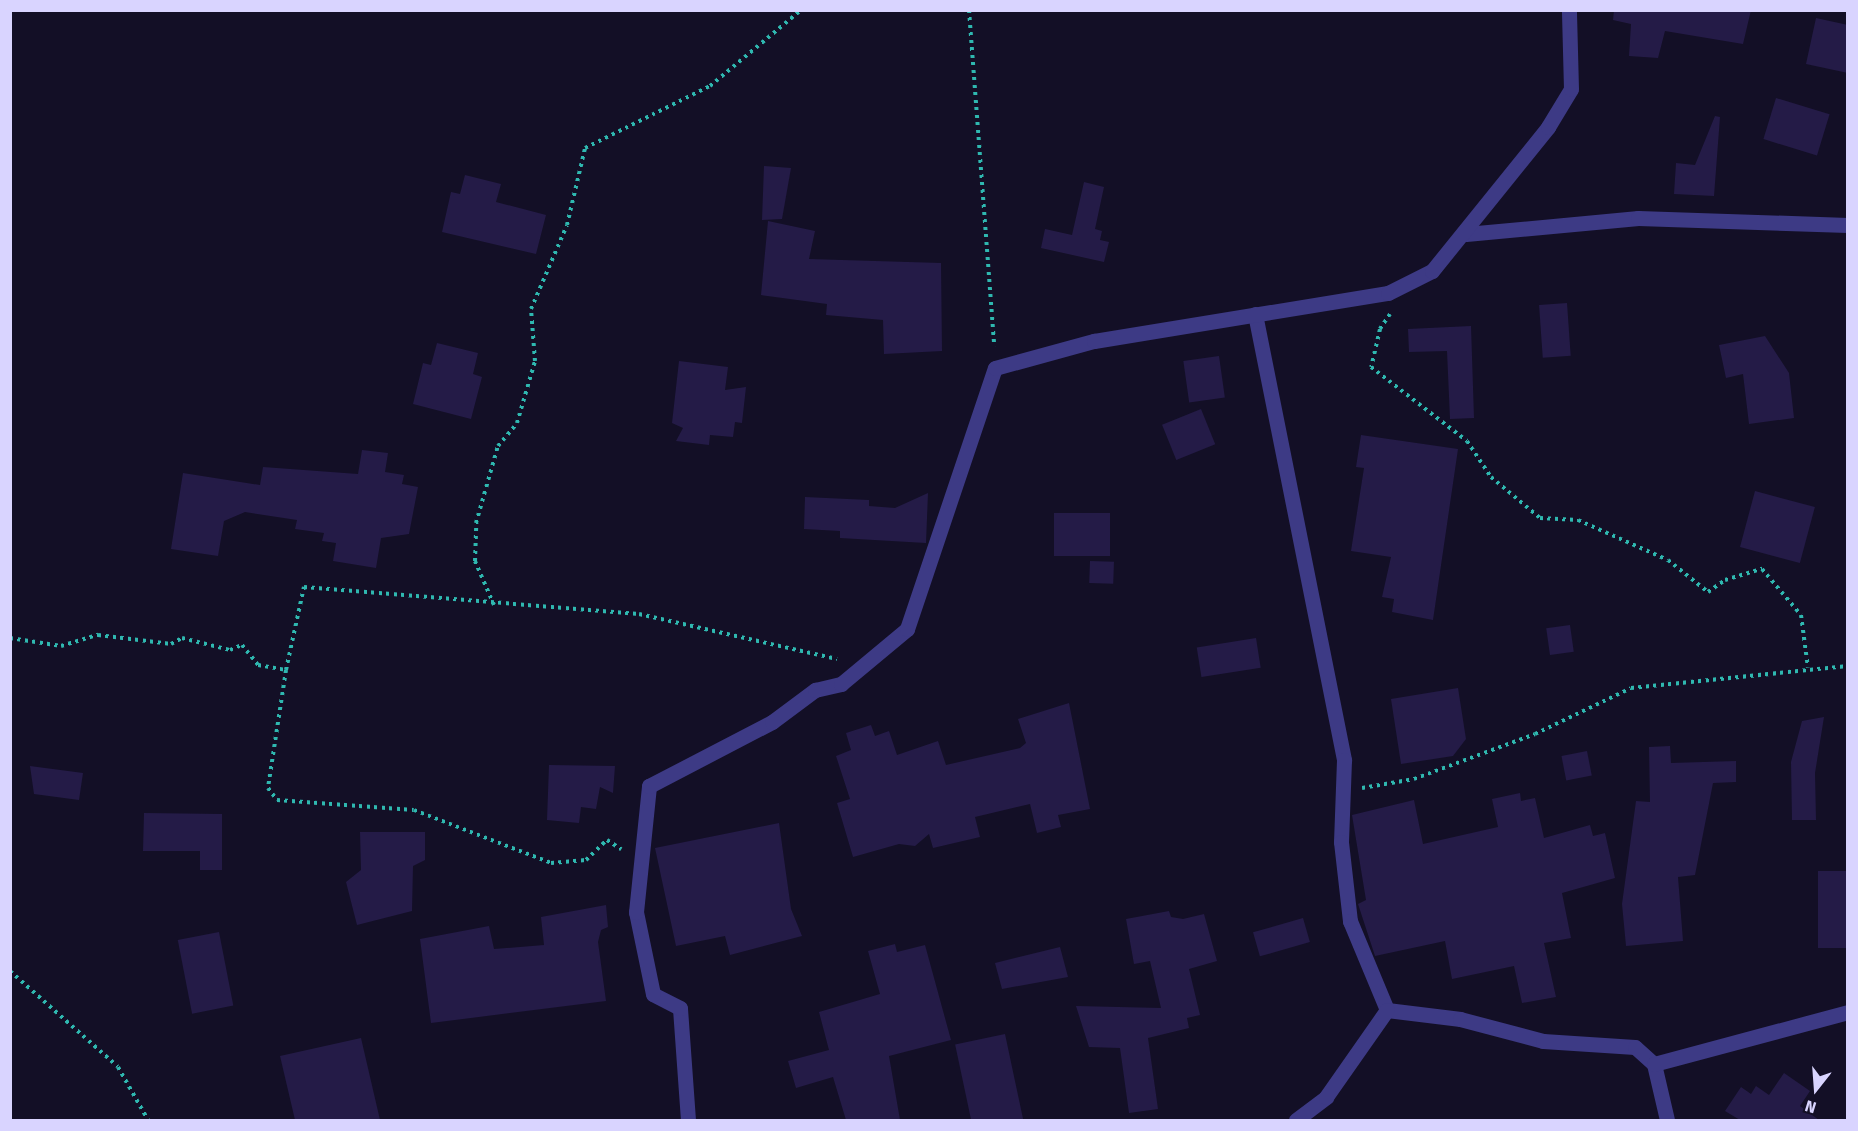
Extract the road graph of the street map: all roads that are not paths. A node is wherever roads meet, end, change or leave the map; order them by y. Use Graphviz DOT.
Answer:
graph roads {
  1 [pos="1569,10"];
  2 [pos="1848,225"];
  3 [pos="1466,234"];
  4 [pos="1255,314"];
  5 [pos="1387,1010"];
  6 [pos="1848,1012"];
  7 [pos="1653,1064"];
  8 [pos="688,1120"];
  9 [pos="1296,1120"];
  10 [pos="1667,1120"];
  1 -- 3 [label="street"];
  2 -- 3 [label="street"];
  3 -- 4 [label="street"];
  4 -- 5 [label="street"];
  4 -- 8 [label="street"];
  5 -- 7 [label="street"];
  5 -- 9 [label="street"];
  6 -- 7 [label="street"];
  7 -- 10 [label="street"];
}
